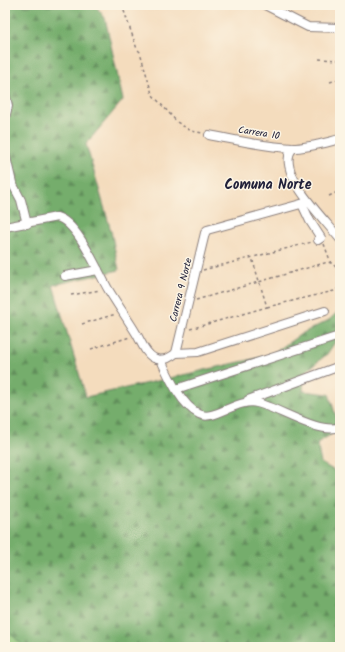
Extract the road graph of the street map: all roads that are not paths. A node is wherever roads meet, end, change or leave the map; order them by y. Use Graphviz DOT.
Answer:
graph roads {
  1 [pos="264,5"];
  2 [pos="340,28"];
  3 [pos="5,93"];
  4 [pos="5,118"];
  5 [pos="209,135"];
  6 [pos="340,139"];
  7 [pos="293,148"];
  8 [pos="5,153"];
  9 [pos="305,203"];
  10 [pos="27,224"];
  11 [pos="5,227"];
  12 [pos="319,239"];
  13 [pos="340,239"];
  14 [pos="98,270"];
  15 [pos="65,276"];
  16 [pos="325,311"];
  17 [pos="336,337"];
  18 [pos="176,353"];
  19 [pos="161,360"];
  20 [pos="340,366"];
  21 [pos="176,389"];
  22 [pos="244,402"];
  23 [pos="340,427"];
  1 -- 2 [label="street"];
  3 -- 4 [label="street"];
  5 -- 7 [label="street, Carrera 10"];
  6 -- 7 [label="street"];
  7 -- 9 [label="street, Carrera 10"];
  8 -- 10 [label="street"];
  9 -- 12 [label="street"];
  9 -- 13 [label="street, Carrera 10"];
  9 -- 18 [label="street, Carrera 9 Norte"];
  10 -- 11 [label="street"];
  10 -- 14 [label="street"];
  14 -- 15 [label="street"];
  14 -- 19 [label="street"];
  16 -- 18 [label="street"];
  17 -- 21 [label="street"];
  18 -- 19 [label="street"];
  19 -- 21 [label="street"];
  20 -- 22 [label="street"];
  21 -- 22 [label="street"];
  22 -- 23 [label="street"];
}
